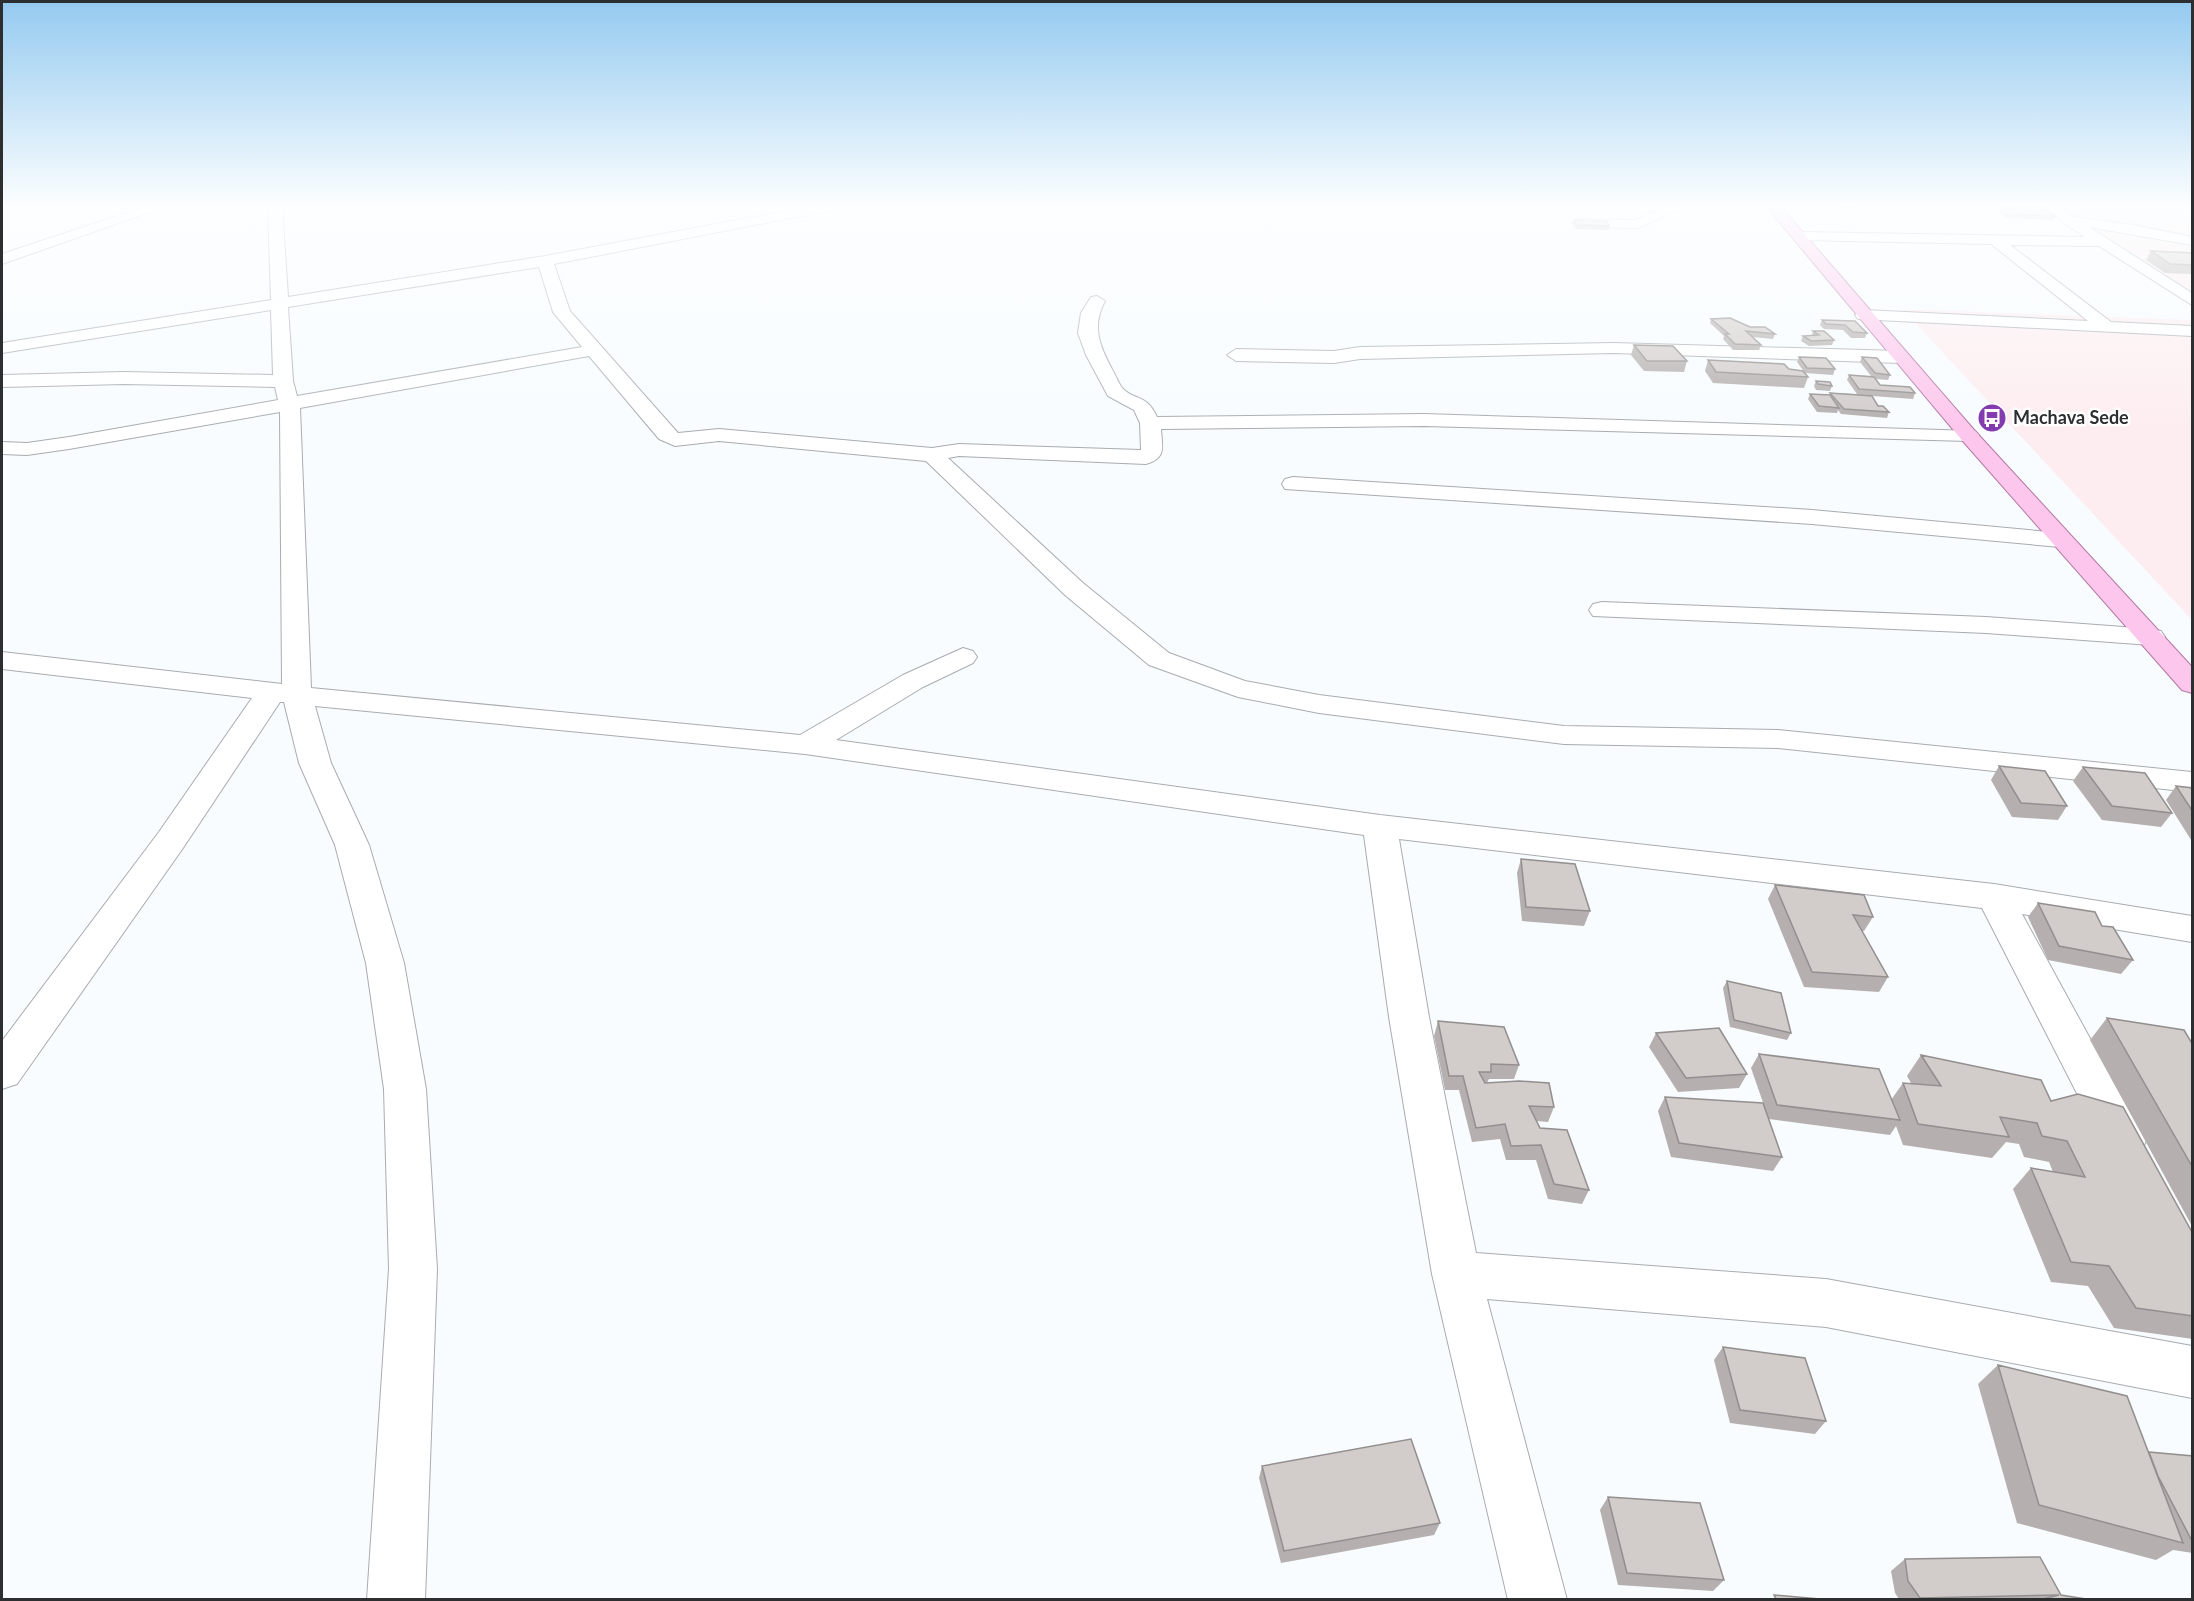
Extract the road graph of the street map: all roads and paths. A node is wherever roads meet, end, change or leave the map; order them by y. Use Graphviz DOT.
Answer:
graph roads {
  1 [pos="279,280"];
  2 [pos="432,280"];
  3 [pos="551,280"];
  4 [pos="1835,280"];
  5 [pos="2046,280"];
  6 [pos="2161,280"];
  7 [pos="2193,300"];
  8 [pos="1097,301"];
  9 [pos="280,305"];
  10 [pos="1870,322"];
  11 [pos="2108,328"];
  12 [pos="2193,331"];
  13 [pos="2193,347"];
  14 [pos="2,348"];
  15 [pos="593,350"];
  16 [pos="1236,356"];
  17 [pos="1900,357"];
  18 [pos="2,381"];
  19 [pos="283,381"];
  20 [pos="290,405"];
  21 [pos="1150,423"];
  22 [pos="1968,435"];
  23 [pos="2,448"];
  24 [pos="932,455"];
  25 [pos="1293,484"];
  26 [pos="2060,540"];
  27 [pos="1602,610"];
  28 [pos="2151,636"];
  29 [pos="963,657"];
  30 [pos="2,660"];
  31 [pos="2193,684"];
  32 [pos="284,693"];
  33 [pos="806,746"];
  34 [pos="2193,782"];
  35 [pos="1380,826"];
  36 [pos="1995,897"];
  37 [pos="2193,929"];
  38 [pos="2,1072"];
  39 [pos="2143,1177"];
  40 [pos="1456,1274"];
  41 [pos="2193,1372"];
  42 [pos="396,1599"];
  43 [pos="1538,1599"];
  1 -- 9 [label="street"];
  2 -- 9 [label="street"];
  3 -- 15 [label="street"];
  4 -- 10 [label="main road"];
  5 -- 11 [label="street"];
  6 -- 7 [label="street"];
  8 -- 21 [label="street"];
  9 -- 14 [label="street"];
  9 -- 19 [label="street"];
  10 -- 11 [label="street"];
  10 -- 13 [label="street"];
  10 -- 17 [label="main road"];
  11 -- 12 [label="street"];
  15 -- 20 [label="street"];
  15 -- 24 [label="street"];
  16 -- 17 [label="street"];
  17 -- 22 [label="main road"];
  18 -- 19 [label="street"];
  19 -- 20 [label="street"];
  20 -- 23 [label="street"];
  20 -- 32 [label="street"];
  21 -- 22 [label="street"];
  21 -- 24 [label="street"];
  22 -- 26 [label="main road"];
  24 -- 34 [label="street"];
  25 -- 26 [label="street"];
  26 -- 28 [label="main road"];
  27 -- 28 [label="street"];
  28 -- 31 [label="main road"];
  29 -- 33 [label="street"];
  30 -- 32 [label="street"];
  32 -- 33 [label="street"];
  32 -- 38 [label="street"];
  32 -- 42 [label="street"];
  33 -- 35 [label="street"];
  35 -- 36 [label="street"];
  35 -- 40 [label="street"];
  36 -- 37 [label="street"];
  36 -- 39 [label="street"];
  40 -- 41 [label="street"];
  40 -- 43 [label="street"];
}
